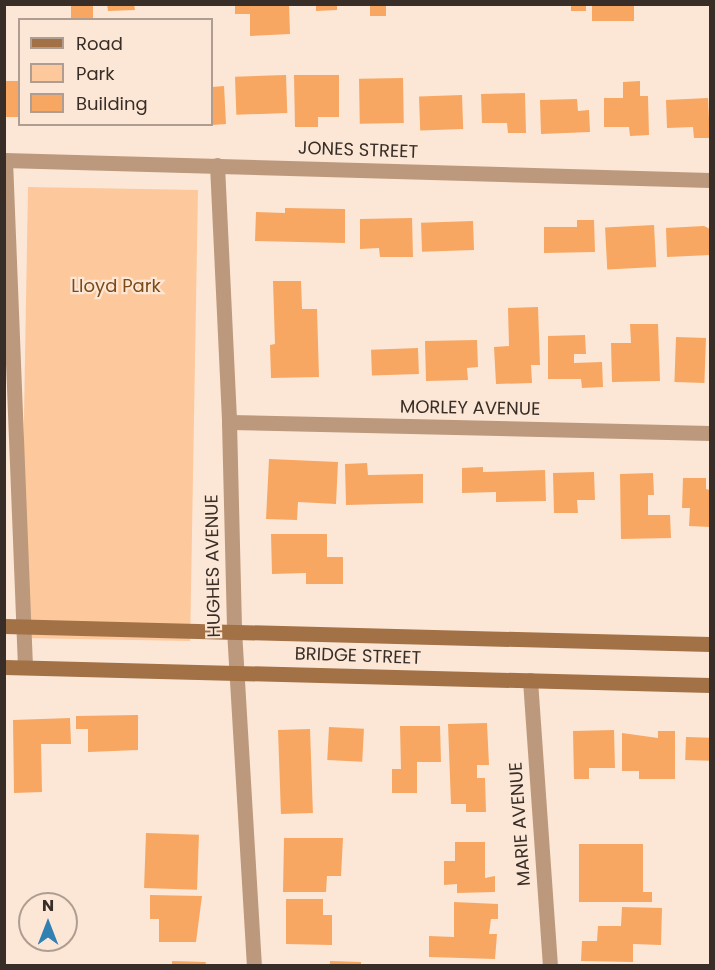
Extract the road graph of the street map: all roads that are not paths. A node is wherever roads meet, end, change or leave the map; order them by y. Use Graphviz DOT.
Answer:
graph roads {
  1 [pos="5,160"];
  2 [pos="217,165"];
  3 [pos="711,180"];
  4 [pos="229,422"];
  5 [pos="711,432"];
  6 [pos="4,626"];
  7 [pos="23,626"];
  8 [pos="234,630"];
  9 [pos="711,644"];
  10 [pos="4,667"];
  11 [pos="25,667"];
  12 [pos="237,672"];
  13 [pos="530,680"];
  14 [pos="711,685"];
  15 [pos="254,966"];
  16 [pos="550,966"];
  1 -- 2 [label="street, JONES STREET"];
  1 -- 7 [label="street"];
  2 -- 3 [label="street, JONES STREET"];
  2 -- 4 [label="street, HUGHES AVENUE"];
  4 -- 5 [label="street, MORLEY AVENUE"];
  4 -- 8 [label="street, HUGHES AVENUE"];
  6 -- 7 [label="main road, BRIDGE STREET"];
  7 -- 8 [label="main road, BRIDGE STREET"];
  7 -- 11 [label="street"];
  8 -- 9 [label="main road, BRIDGE STREET"];
  8 -- 12 [label="street, HUGHES AVENUE"];
  10 -- 11 [label="main road, BRIDGE STREET"];
  11 -- 12 [label="main road, BRIDGE STREET"];
  12 -- 13 [label="main road, BRIDGE STREET"];
  12 -- 15 [label="street, HUGHES AVENUE"];
  13 -- 14 [label="main road, BRIDGE STREET"];
  13 -- 16 [label="street, MARIE AVENUE"];
}
